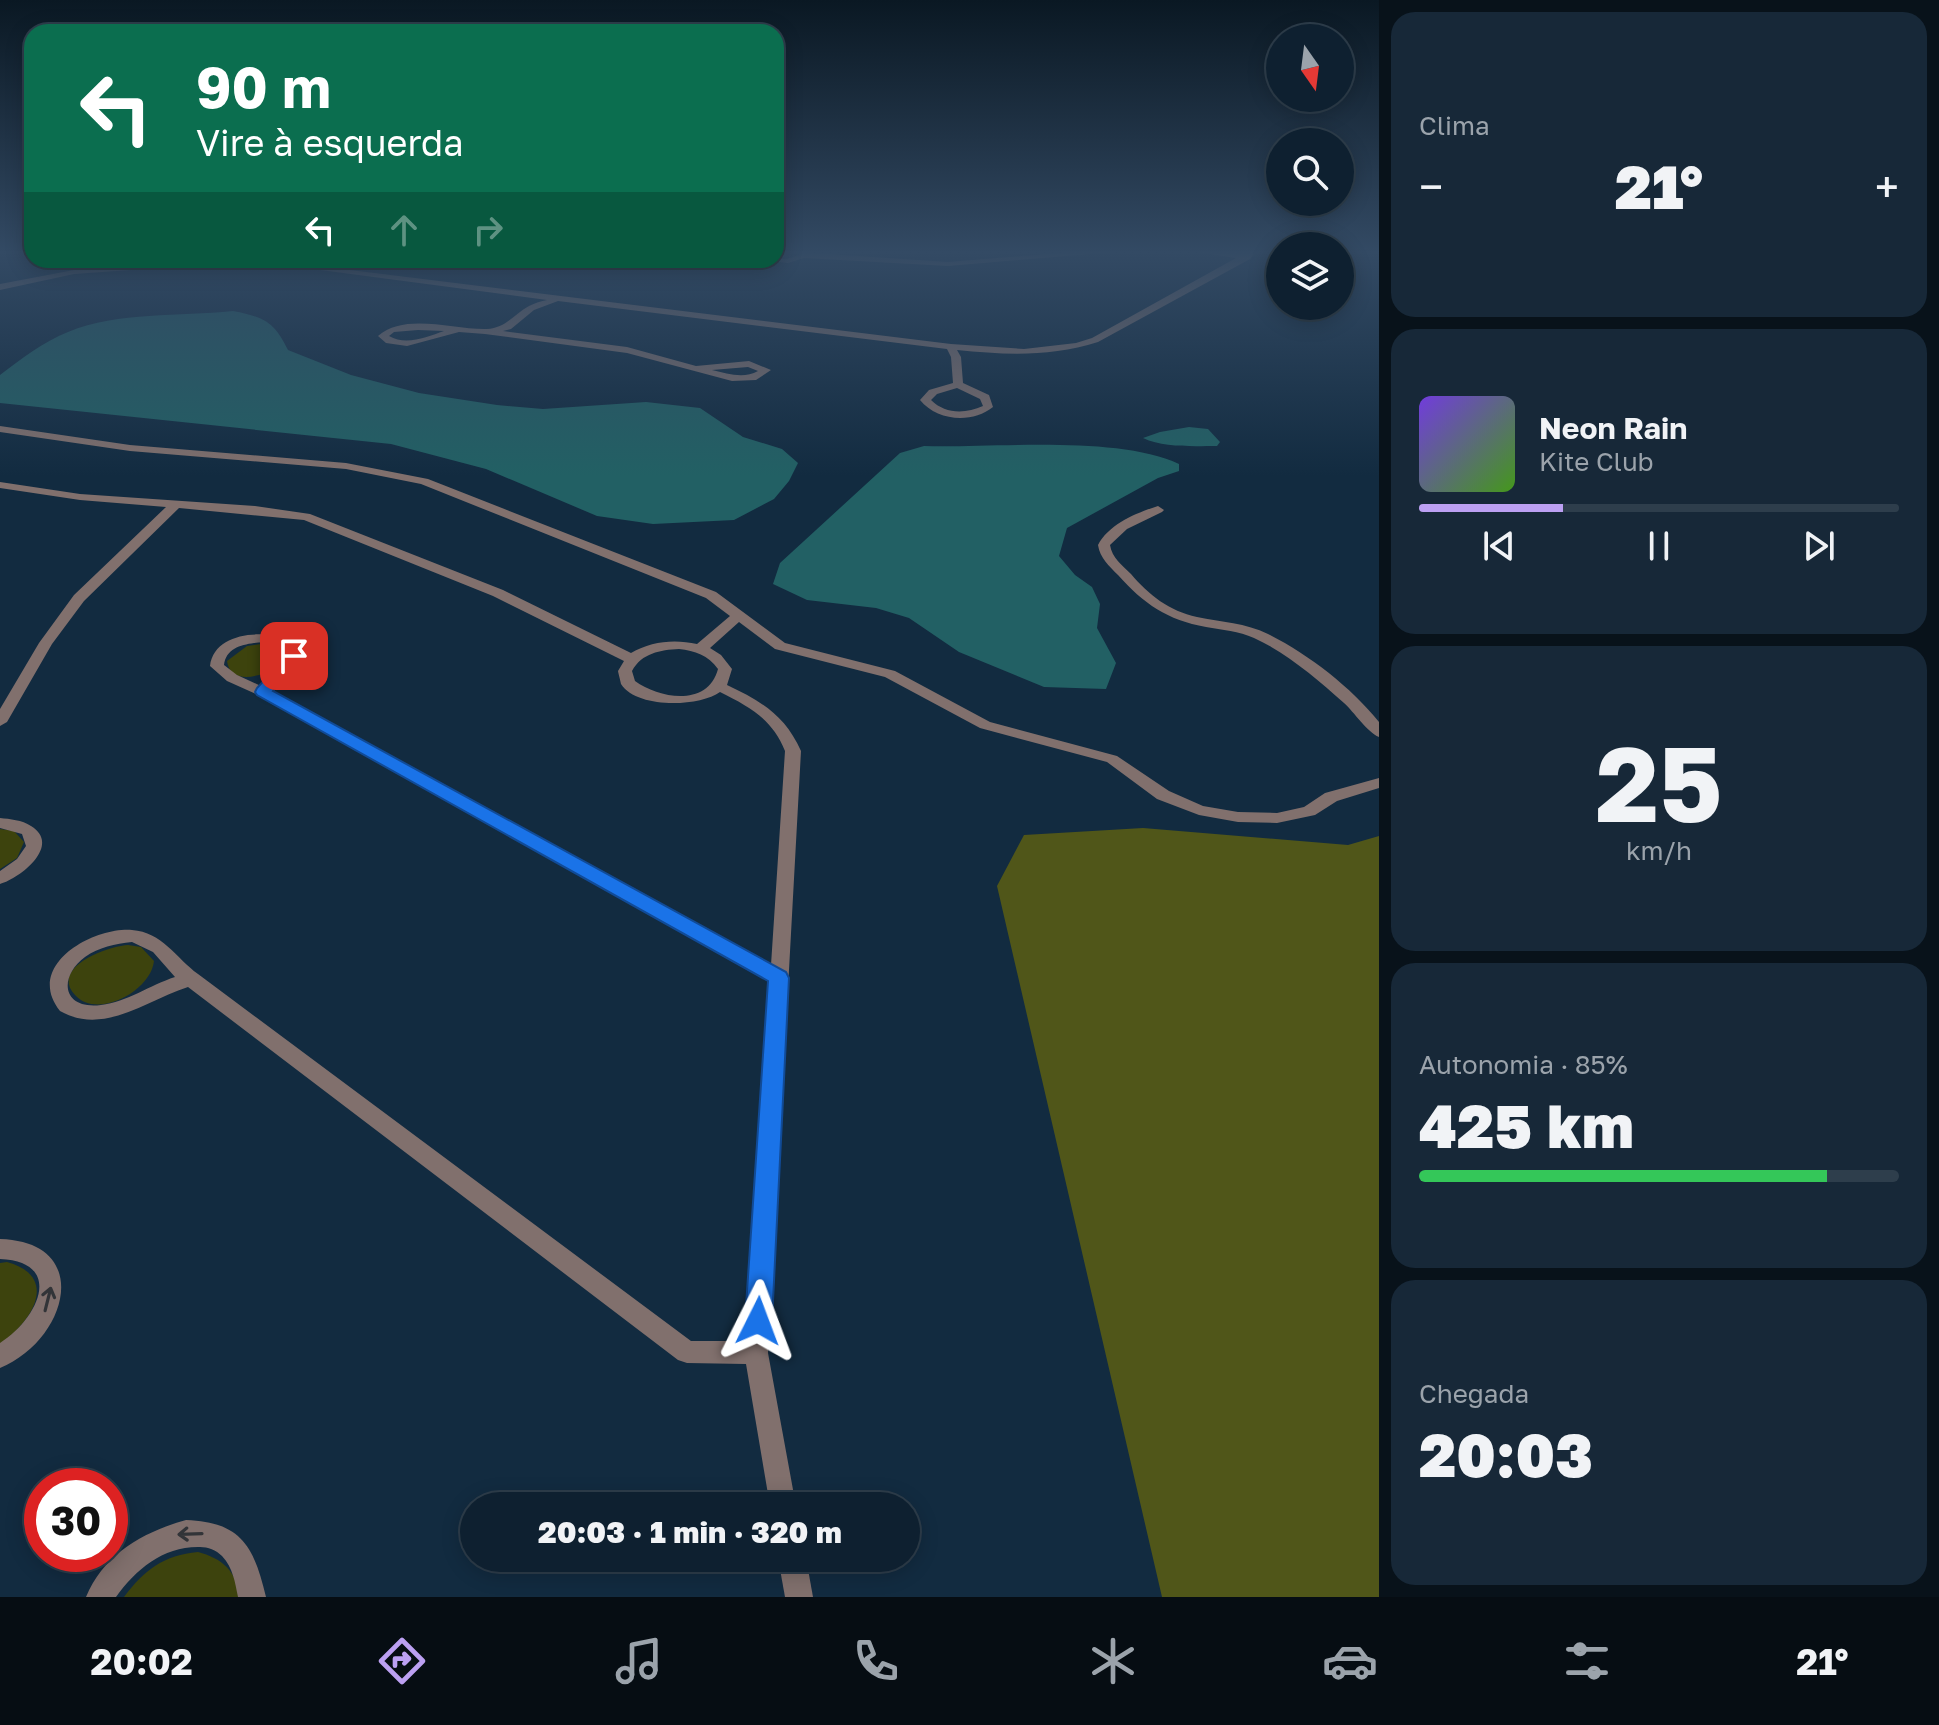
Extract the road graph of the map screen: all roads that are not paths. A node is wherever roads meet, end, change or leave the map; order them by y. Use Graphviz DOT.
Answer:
graph roads {
  1 [pos="516,327"];
  2 [pos="768,327"];
  3 [pos="1118,327"];
  4 [pos="455,331"];
  5 [pos="512,331"];
  6 [pos="954,352"];
  7 [pos="698,368"];
  8 [pos="958,385"];
  9 [pos="0,429"];
  10 [pos="0,485"];
  11 [pos="176,504"];
  12 [pos="1158,510"];
  13 [pos="739,615"];
  14 [pos="700,649"];
  15 [pos="632,659"];
  16 [pos="719,686"];
  17 [pos="263,692"];
  18 [pos="0,722"];
  19 [pos="1379,732"];
  20 [pos="1379,783"];
  21 [pos="0,823"];
  22 [pos="0,878"];
  23 [pos="778,978"];
  24 [pos="191,979"];
  25 [pos="0,1249"];
  26 [pos="756,1353"];
  27 [pos="0,1356"];
  28 [pos="781,1492"];
  29 [pos="795,1572"];
  30 [pos="100,1597"];
  31 [pos="252,1597"];
  32 [pos="799,1597"];
  1 -- 5 [label="street"];
  2 -- 6 [label="street"];
  3 -- 6 [label="street"];
  4 -- 4 [label="street"];
  4 -- 5 [label="street"];
  5 -- 7 [label="street"];
  6 -- 8 [label="street"];
  7 -- 7 [label="street"];
  8 -- 8 [label="street"];
  9 -- 13 [label="street"];
  10 -- 11 [label="street"];
  11 -- 15 [label="street"];
  11 -- 18 [label="street"];
  12 -- 19 [label="street"];
  13 -- 14 [label="street"];
  13 -- 20 [label="street"];
  14 -- 15 [label="street"];
  14 -- 16 [label="street"];
  15 -- 16 [label="street"];
  16 -- 23 [label="street"];
  17 -- 17 [label="street"];
  17 -- 23 [label="street"];
  21 -- 22 [label="street"];
  23 -- 26 [label="street"];
  24 -- 24 [label="street"];
  24 -- 26 [label="street"];
  27 -- 25 [label="street, one-way"];
  26 -- 28 [label="street"];
  29 -- 32 [label="street"];
  31 -- 30 [label="street, one-way"];
}
